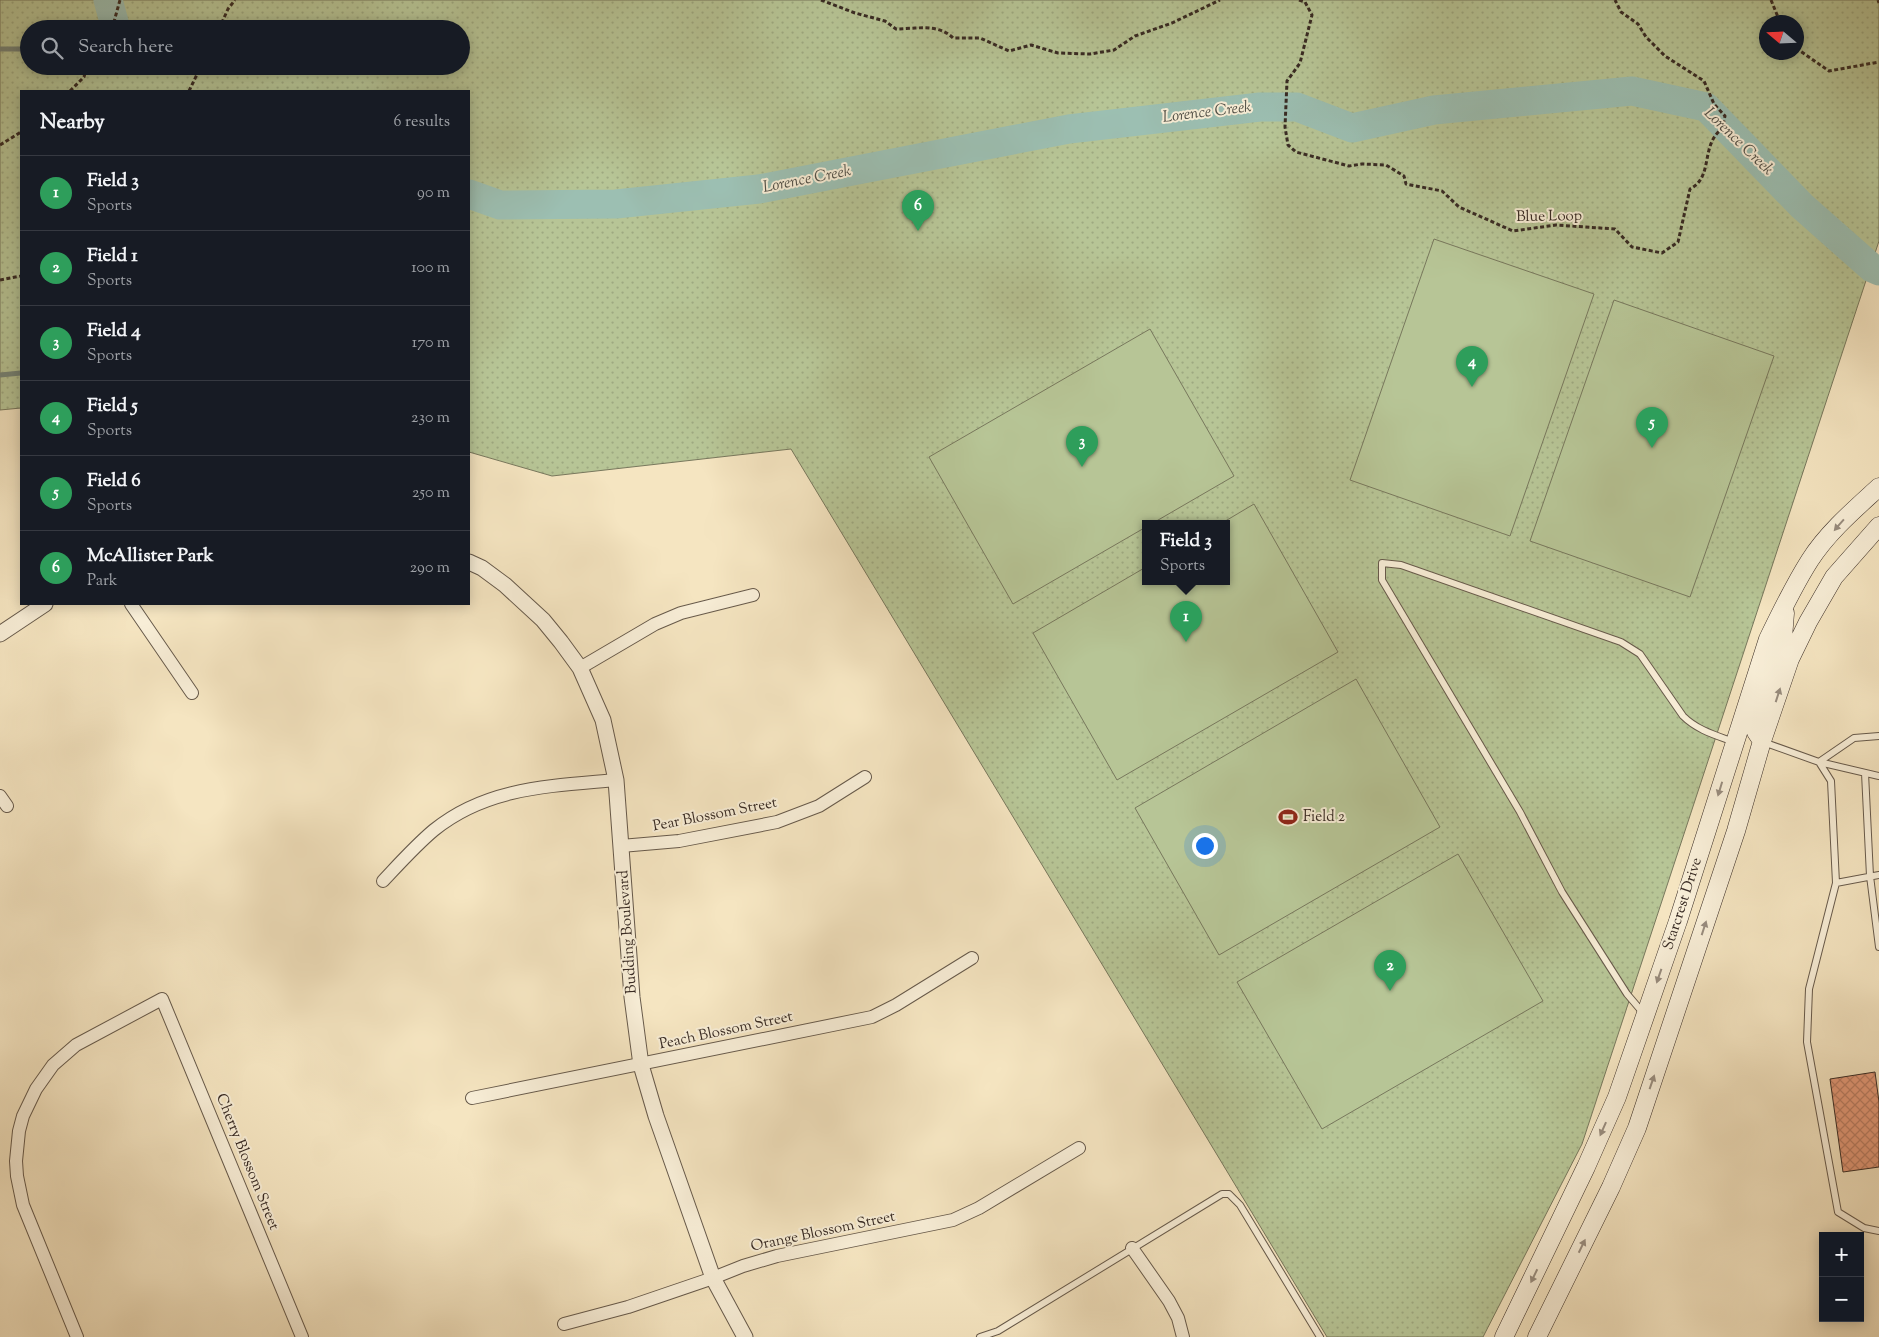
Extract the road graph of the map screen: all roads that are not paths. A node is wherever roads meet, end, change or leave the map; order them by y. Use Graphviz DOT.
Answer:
graph roads {
  1 [pos="1879,487"];
  2 [pos="1879,526"];
  3 [pos="470,562"];
  4 [pos="753,596"];
  5 [pos="1787,598"];
  6 [pos="44,605"];
  7 [pos="132,605"];
  8 [pos="0,634"];
  9 [pos="580,668"];
  10 [pos="192,692"];
  11 [pos="1879,736"];
  12 [pos="1762,741"];
  13 [pos="1734,742"];
  14 [pos="1819,762"];
  15 [pos="1865,773"];
  16 [pos="1879,776"];
  17 [pos="865,777"];
  18 [pos="616,780"];
  19 [pos="621,846"];
  20 [pos="1879,875"];
  21 [pos="1870,876"];
  22 [pos="383,881"];
  23 [pos="1836,883"];
  24 [pos="1879,947"];
  25 [pos="972,958"];
  26 [pos="1645,1015"];
  27 [pos="641,1065"];
  28 [pos="472,1098"];
  29 [pos="1079,1148"];
  30 [pos="1879,1231"];
  31 [pos="1132,1248"];
  32 [pos="713,1278"];
  33 [pos="564,1324"];
  34 [pos="1508,1334"];
  35 [pos="77,1337"];
  36 [pos="302,1337"];
  37 [pos="745,1337"];
  38 [pos="980,1337"];
  39 [pos="1183,1337"];
  40 [pos="1320,1337"];
  41 [pos="1537,1337"];
  1 -- 5 [label="main road, Starcrest Drive, one-way"];
  12 -- 2 [label="main road, Starcrest Drive, one-way"];
  3 -- 9 [label="street, Budding Boulevard"];
  4 -- 9 [label="street"];
  5 -- 12 [label="main road"];
  5 -- 13 [label="main road, Starcrest Drive"];
  6 -- 8 [label="street"];
  7 -- 10 [label="street"];
  9 -- 18 [label="street, Budding Boulevard"];
  11 -- 14 [label="lane"];
  12 -- 14 [label="lane"];
  41 -- 12 [label="main road, Starcrest Drive, one-way"];
  13 -- 26 [label="main road, Starcrest Drive, one-way"];
  13 -- 26 [label="lane"];
  14 -- 15 [label="lane"];
  14 -- 23 [label="lane"];
  15 -- 16 [label="lane"];
  15 -- 21 [label="lane"];
  17 -- 19 [label="street, Pear Blossom Street"];
  18 -- 19 [label="street, Budding Boulevard"];
  18 -- 22 [label="street"];
  19 -- 27 [label="street, Budding Boulevard"];
  20 -- 21 [label="lane"];
  21 -- 23 [label="lane"];
  21 -- 24 [label="lane"];
  23 -- 30 [label="lane"];
  25 -- 27 [label="street, Peach Blossom Street"];
  26 -- 34 [label="main road, Starcrest Drive, one-way"];
  27 -- 28 [label="street, Peach Blossom Street"];
  27 -- 32 [label="street, Budding Boulevard"];
  29 -- 32 [label="street, Orange Blossom Street"];
  31 -- 38 [label="lane"];
  31 -- 39 [label="street"];
  31 -- 40 [label="lane"];
  32 -- 33 [label="street, Orange Blossom Street"];
  32 -- 37 [label="street, Budding Boulevard"];
  35 -- 36 [label="street, Cherry Blossom Street"];
}
